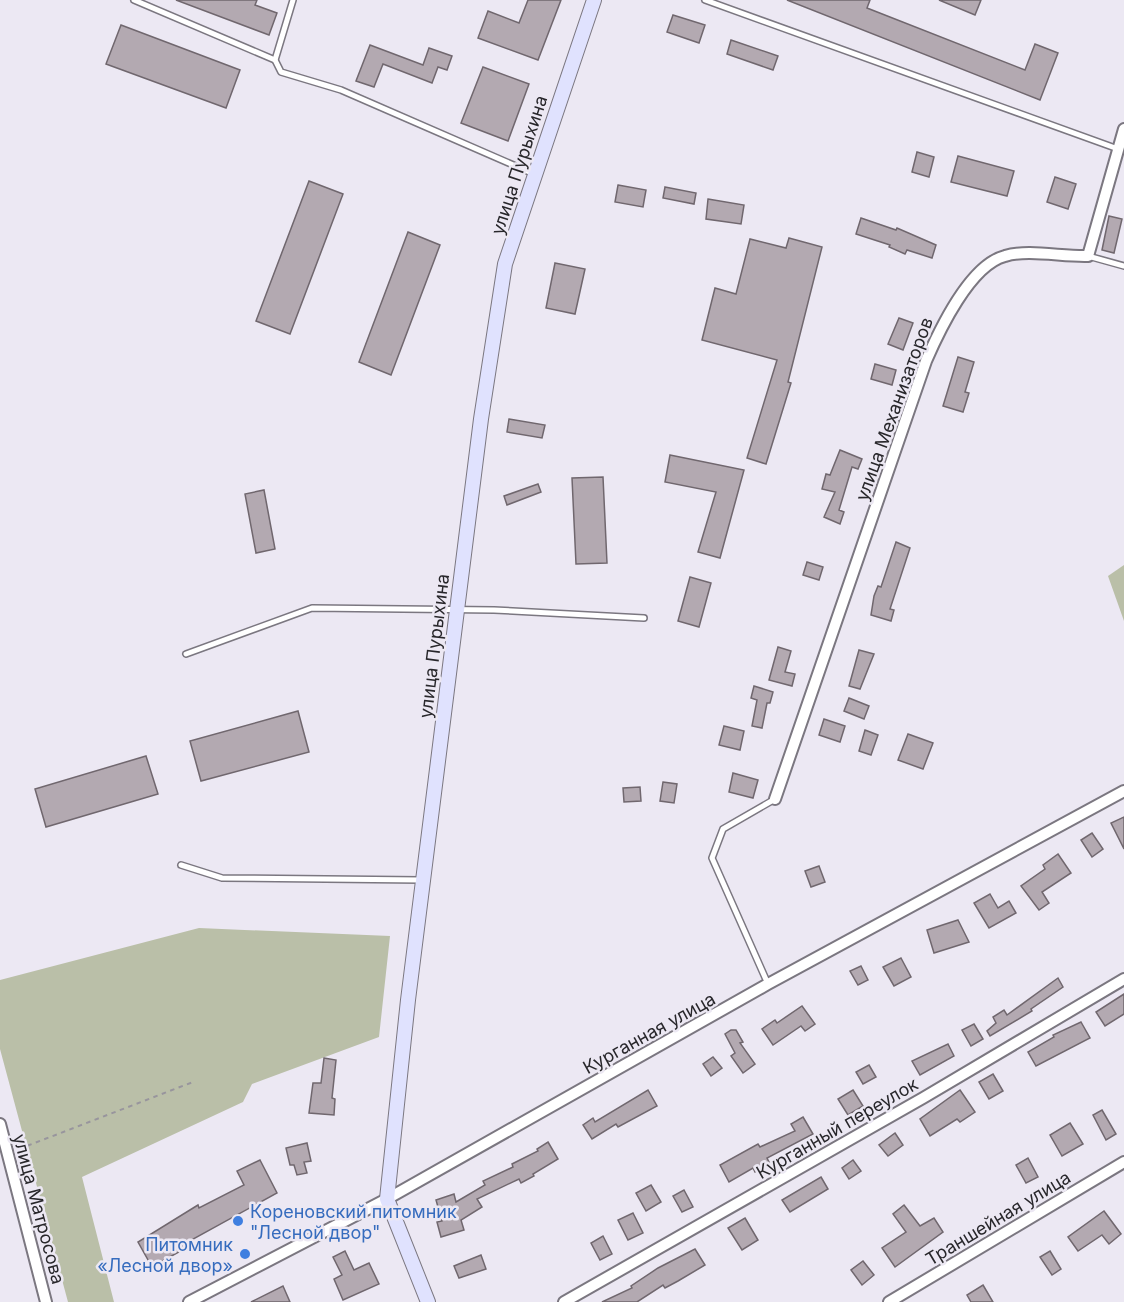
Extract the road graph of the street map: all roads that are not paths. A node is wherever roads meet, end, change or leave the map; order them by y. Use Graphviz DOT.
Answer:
graph roads {
  1 [pos="134,0"];
  2 [pos="293,0"];
  3 [pos="594,0"];
  4 [pos="705,0"];
  5 [pos="275,60"];
  6 [pos="1124,129"];
  7 [pos="1118,149"];
  8 [pos="534,174"];
  9 [pos="1088,256"];
  10 [pos="1124,266"];
  11 [pos="457,610"];
  12 [pos="644,618"];
  13 [pos="186,654"];
  14 [pos="1124,791"];
  15 [pos="775,799"];
  16 [pos="181,865"];
  17 [pos="423,880"];
  18 [pos="1124,979"];
  19 [pos="768,984"];
  20 [pos="0,1124"];
  21 [pos="1124,1162"];
  22 [pos="387,1199"];
  23 [pos="46,1302"];
  24 [pos="189,1302"];
  25 [pos="428,1302"];
  26 [pos="564,1302"];
  27 [pos="889,1302"];
  1 -- 5 [label="lane"];
  2 -- 5 [label="lane"];
  3 -- 8 [label="street, улица Пурыхина"];
  4 -- 7 [label="lane"];
  5 -- 8 [label="lane"];
  6 -- 7 [label="street"];
  7 -- 9 [label="street"];
  8 -- 11 [label="street, улица Пурыхина"];
  9 -- 10 [label="lane"];
  9 -- 15 [label="street, улица Механизаторов"];
  11 -- 12 [label="lane"];
  11 -- 13 [label="lane"];
  11 -- 17 [label="street, улица Пурыхина"];
  14 -- 19 [label="street, Курганная улица"];
  15 -- 19 [label="lane"];
  16 -- 17 [label="lane"];
  17 -- 22 [label="street, улица Пурыхина"];
  18 -- 26 [label="street, Курганный переулок"];
  19 -- 22 [label="street, Курганная улица"];
  20 -- 23 [label="street, улица Матросова"];
  21 -- 27 [label="street, Траншейная улица"];
  22 -- 24 [label="street, Курганная улица"];
  22 -- 25 [label="street, улица Пурыхина"];
}
